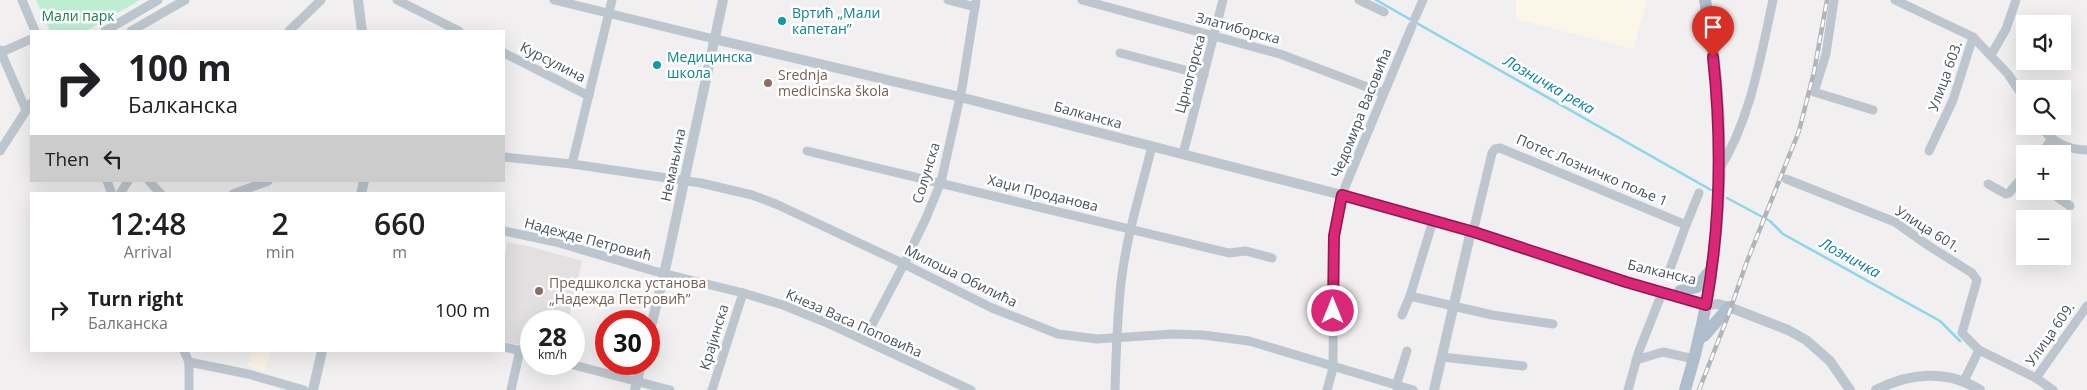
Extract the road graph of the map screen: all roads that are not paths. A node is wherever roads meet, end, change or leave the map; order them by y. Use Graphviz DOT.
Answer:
graph roads {
  1 [pos="22,0"];
  2 [pos="158,0"];
  3 [pos="321,0"];
  4 [pos="358,0"];
  5 [pos="397,0"];
  6 [pos="554,0"];
  7 [pos="612,0"];
  8 [pos="723,0"];
  9 [pos="948,0"];
  10 [pos="1082,0"];
  11 [pos="1223,0"];
  12 [pos="1359,0"];
  13 [pos="1423,0"];
  14 [pos="1705,0"];
  15 [pos="1773,0"];
  16 [pos="1834,0"];
  17 [pos="1895,0"];
  18 [pos="2016,0"];
  19 [pos="182,1"];
  20 [pos="976,3"];
  21 [pos="1384,12"];
  22 [pos="608,14"];
  23 [pos="35,30"];
  24 [pos="107,30"];
  25 [pos="133,30"];
  26 [pos="290,30"];
  27 [pos="362,30"];
  28 [pos="457,30"];
  29 [pos="1214,36"];
  30 [pos="1973,37"];
  31 [pos="30,39"];
  32 [pos="714,39"];
  33 [pos="0,52"];
  34 [pos="1120,53"];
  35 [pos="505,54"];
  36 [pos="1991,55"];
  37 [pos="1204,75"];
  38 [pos="2016,86"];
  39 [pos="1383,93"];
  40 [pos="589,96"];
  41 [pos="960,97"];
  42 [pos="29,106"];
  43 [pos="1872,110"];
  44 [pos="2049,135"];
  45 [pos="2052,139"];
  46 [pos="2048,145"];
  47 [pos="1152,146"];
  48 [pos="2087,150"];
  49 [pos="0,151"];
  50 [pos="807,151"];
  51 [pos="1929,151"];
  52 [pos="1183,154"];
  53 [pos="505,157"];
  54 [pos="572,164"];
  55 [pos="1719,170"];
  56 [pos="1786,179"];
  57 [pos="684,181"];
  58 [pos="151,182"];
  59 [pos="265,182"];
  60 [pos="940,182"];
  61 [pos="1988,184"];
  62 [pos="2016,185"];
  63 [pos="159,192"];
  64 [pos="238,192"];
  65 [pos="1699,193"];
  66 [pos="1342,195"];
  67 [pos="2062,200"];
  68 [pos="2070,206"];
  69 [pos="1433,221"];
  70 [pos="1686,224"];
  71 [pos="1131,229"];
  72 [pos="505,231"];
  73 [pos="1472,232"];
  74 [pos="1272,258"];
  75 [pos="904,264"];
  76 [pos="1713,266"];
  77 [pos="1670,269"];
  78 [pos="664,274"];
  79 [pos="1610,276"];
  80 [pos="1680,291"];
  81 [pos="743,292"];
  82 [pos="1662,293"];
  83 [pos="1410,296"];
  84 [pos="1715,303"];
  85 [pos="1452,306"];
  86 [pos="2087,306"];
  87 [pos="655,310"];
  88 [pos="1402,315"];
  89 [pos="1553,324"];
  90 [pos="1116,338"];
  91 [pos="1700,338"];
  92 [pos="864,340"];
  93 [pos="505,347"];
  94 [pos="520,350"];
  95 [pos="1979,350"];
  96 [pos="1408,351"];
  97 [pos="184,352"];
  98 [pos="322,352"];
  99 [pos="1442,357"];
  100 [pos="1694,359"];
  101 [pos="1636,360"];
  102 [pos="189,362"];
  103 [pos="1523,366"];
  104 [pos="1333,368"];
  105 [pos="585,369"];
  106 [pos="2036,378"];
  107 [pos="1964,381"];
  108 [pos="636,386"];
  109 [pos="1396,386"];
  110 [pos="189,390"];
  111 [pos="304,390"];
  112 [pos="313,390"];
  113 [pos="511,390"];
  114 [pos="670,390"];
  115 [pos="712,390"];
  116 [pos="971,390"];
  117 [pos="1115,390"];
  118 [pos="1327,390"];
  119 [pos="1413,390"];
  120 [pos="1434,390"];
  121 [pos="1628,390"];
  122 [pos="1686,390"];
  123 [pos="1850,390"];
  124 [pos="1876,390"];
  125 [pos="1980,390"];
  126 [pos="2054,390"];
  1 -- 23 [label="street"];
  2 -- 24 [label="street"];
  3 -- 26 [label="street"];
  4 -- 27 [label="street"];
  5 -- 28 [label="street"];
  6 -- 22 [label="street, Балканска"];
  7 -- 22 [label="street"];
  8 -- 32 [label="street, Немањина"];
  9 -- 20 [label="street"];
  10 -- 29 [label="street, Златиборска"];
  11 -- 29 [label="street, Црногорска"];
  12 -- 21 [label="street"];
  13 -- 39 [label="street, Чедомира Васовића"];
  14 -- 55 [label="main road"];
  15 -- 55 [label="street"];
  16 -- 43 [label="street"];
  17 -- 30 [label="street"];
  18 -- 36 [label="street"];
  19 -- 25 [label="street"];
  20 -- 41 [label="street, Солунска"];
  22 -- 32 [label="street, Балканска"];
  22 -- 40 [label="street"];
  29 -- 37 [label="street, Црногорска"];
  29 -- 39 [label="street, Златиборска"];
  30 -- 36 [label="street"];
  30 -- 51 [label="street, Улица 603."];
  31 -- 33 [label="street"];
  32 -- 41 [label="street, Балканска"];
  32 -- 57 [label="street, Немањина"];
  33 -- 42 [label="street"];
  34 -- 37 [label="street"];
  35 -- 40 [label="street, Курсулина"];
  36 -- 38 [label="street"];
  37 -- 52 [label="street, Црногорска"];
  39 -- 66 [label="street, Чедомира Васовића"];
  40 -- 54 [label="street"];
  41 -- 47 [label="street, Балканска"];
  41 -- 60 [label="street, Солунска"];
  42 -- 49 [label="street"];
  44 -- 45 [label="street"];
  45 -- 46 [label="street"];
  45 -- 48 [label="street"];
  47 -- 52 [label="street, Балканска"];
  47 -- 71 [label="street"];
  50 -- 60 [label="street, Хаџи Проданова"];
  52 -- 66 [label="street, Балканска"];
  53 -- 54 [label="street, Милоша Обилића"];
  54 -- 57 [label="street, Милоша Обилића"];
  55 -- 76 [label="main road"];
  56 -- 95 [label="street, Улица 601."];
  57 -- 75 [label="street, Милоша Обилића"];
  57 -- 78 [label="street, Немањина"];
  58 -- 63 [label="street"];
  59 -- 64 [label="street"];
  60 -- 71 [label="street, Хаџи Проданова"];
  60 -- 75 [label="street, Солунска"];
  61 -- 62 [label="street"];
  65 -- 70 [label="street"];
  66 -- 69 [label="street, Балканска"];
  66 -- 104 [label="street, Чедомира Васовића"];
  67 -- 68 [label="street"];
  69 -- 73 [label="street, Балканска"];
  69 -- 83 [label="street"];
  70 -- 73 [label="street, Потес Лозничко поље 1"];
  70 -- 77 [label="street"];
  71 -- 74 [label="street, Хаџи Проданова"];
  71 -- 90 [label="street"];
  72 -- 78 [label="street, Надежде Петровић"];
  73 -- 79 [label="street, Балканска"];
  73 -- 85 [label="street"];
  75 -- 90 [label="street, Милоша Обилића"];
  75 -- 92 [label="street, Солунска"];
  76 -- 80 [label="main road"];
  76 -- 84 [label="main road"];
  78 -- 81 [label="street, Кнеза Васа Поповића"];
  78 -- 87 [label="street, Немањина"];
  79 -- 80 [label="street, Балканска"];
  79 -- 82 [label="street, Балканска"];
  80 -- 84 [label="street, Балканска"];
  81 -- 92 [label="street, Кнеза Васа Поповића"];
  81 -- 115 [label="street, Крајинска"];
  82 -- 84 [label="street, Балканска"];
  82 -- 101 [label="street"];
  83 -- 85 [label="street"];
  83 -- 88 [label="street"];
  84 -- 91 [label="main road"];
  84 -- 91 [label="main road"];
  84 -- 123 [label="street"];
  85 -- 89 [label="street"];
  85 -- 99 [label="street"];
  86 -- 106 [label="street, Улица 609."];
  90 -- 104 [label="street, Милоша Обилића"];
  90 -- 117 [label="street"];
  91 -- 100 [label="main road"];
  92 -- 116 [label="street, Кнеза Васа Поповића"];
  93 -- 94 [label="street"];
  94 -- 113 [label="street"];
  95 -- 106 [label="street"];
  95 -- 107 [label="street"];
  96 -- 109 [label="street"];
  97 -- 102 [label="street"];
  98 -- 112 [label="street"];
  99 -- 103 [label="street"];
  99 -- 120 [label="street"];
  100 -- 101 [label="street"];
  100 -- 122 [label="main road"];
  101 -- 121 [label="street"];
  102 -- 110 [label="street"];
  102 -- 111 [label="street"];
  104 -- 109 [label="street, Милоша Обилића"];
  104 -- 118 [label="street, Чедомира Васовића"];
  105 -- 108 [label="street"];
  106 -- 126 [label="street"];
  107 -- 124 [label="street"];
  107 -- 125 [label="street"];
  108 -- 114 [label="street"];
  109 -- 119 [label="street, Милоша Обилића"];
}
